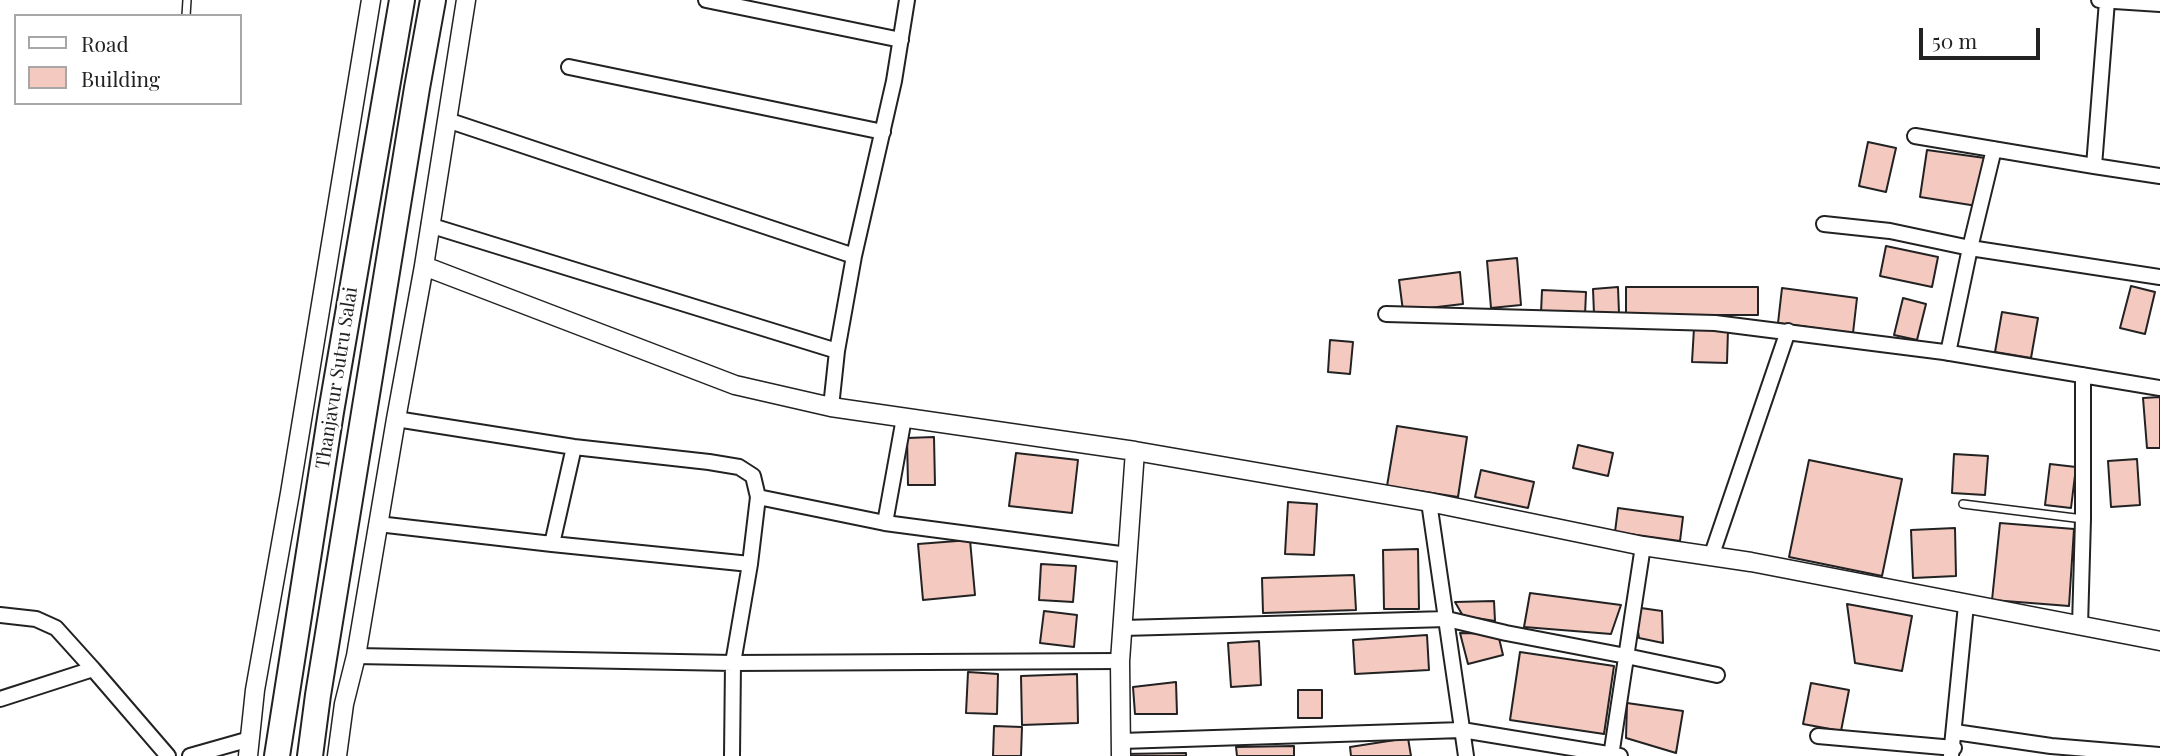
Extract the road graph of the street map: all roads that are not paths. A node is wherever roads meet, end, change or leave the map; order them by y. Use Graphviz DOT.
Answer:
graph roads {
  1 [pos="370,0"];
  2 [pos="402,0"];
  3 [pos="433,0"];
  4 [pos="467,0"];
  5 [pos="706,0"];
  6 [pos="907,0"];
  7 [pos="2098,0"];
  8 [pos="2107,1"];
  9 [pos="2160,4"];
  10 [pos="901,40"];
  11 [pos="569,66"];
  12 [pos="447,120"];
  13 [pos="883,132"];
  14 [pos="1915,135"];
  15 [pos="1994,149"];
  16 [pos="2094,166"];
  17 [pos="2160,176"];
  18 [pos="1824,223"];
  19 [pos="429,225"];
  20 [pos="1970,248"];
  21 [pos="854,256"];
  22 [pos="424,266"];
  23 [pos="2160,277"];
  24 [pos="1386,314"];
  25 [pos="1788,331"];
  26 [pos="837,351"];
  27 [pos="1948,353"];
  28 [pos="2083,375"];
  29 [pos="2160,388"];
  30 [pos="831,407"];
  31 [pos="904,418"];
  32 [pos="396,419"];
  33 [pos="574,447"];
  34 [pos="1135,451"];
  35 [pos="758,497"];
  36 [pos="1429,502"];
  37 [pos="1963,504"];
  38 [pos="2083,520"];
  39 [pos="885,523"];
  40 [pos="378,524"];
  41 [pos="552,544"];
  42 [pos="1643,546"];
  43 [pos="1128,555"];
  44 [pos="1711,557"];
  45 [pos="750,564"];
  46 [pos="1966,605"];
  47 [pos="0,615"];
  48 [pos="1447,619"];
  49 [pos="2080,626"];
  50 [pos="1123,628"];
  51 [pos="2160,640"];
  52 [pos="356,656"];
  53 [pos="1626,656"];
  54 [pos="1121,661"];
  55 [pos="733,663"];
  56 [pos="93,669"];
  57 [pos="1717,675"];
  58 [pos="0,699"];
  59 [pos="1462,730"];
  60 [pos="1955,732"];
  61 [pos="1818,736"];
  62 [pos="249,748"];
  63 [pos="1121,748"];
  64 [pos="1953,752"];
  65 [pos="1614,755"];
  66 [pos="2160,755"];
  67 [pos="168,756"];
  68 [pos="190,756"];
  69 [pos="276,756"];
  70 [pos="310,756"];
  71 [pos="337,756"];
  72 [pos="732,756"];
  73 [pos="1466,756"];
  1 -- 62 [label="street"];
  2 -- 69 [label="highway, Thanjavur Sutru Salai"];
  3 -- 70 [label="highway, Thanjavur Sutru Salai"];
  4 -- 12 [label="street"];
  5 -- 10 [label="street"];
  6 -- 10 [label="street"];
  7 -- 8 [label="street"];
  8 -- 9 [label="street"];
  8 -- 16 [label="street"];
  10 -- 13 [label="street"];
  11 -- 13 [label="street"];
  12 -- 19 [label="street"];
  12 -- 21 [label="street"];
  13 -- 21 [label="street"];
  14 -- 15 [label="street"];
  15 -- 16 [label="street"];
  15 -- 20 [label="street"];
  16 -- 17 [label="street"];
  18 -- 20 [label="street"];
  19 -- 22 [label="street"];
  19 -- 26 [label="street"];
  20 -- 23 [label="street"];
  20 -- 27 [label="street"];
  21 -- 26 [label="street"];
  22 -- 30 [label="street"];
  22 -- 32 [label="street"];
  24 -- 25 [label="street"];
  25 -- 27 [label="street"];
  25 -- 44 [label="street"];
  26 -- 30 [label="street"];
  27 -- 28 [label="street"];
  28 -- 29 [label="street"];
  28 -- 38 [label="street"];
  30 -- 31 [label="street"];
  31 -- 34 [label="street"];
  31 -- 39 [label="street"];
  32 -- 33 [label="street"];
  32 -- 40 [label="street"];
  33 -- 35 [label="street"];
  33 -- 41 [label="street"];
  34 -- 36 [label="street"];
  34 -- 43 [label="street"];
  35 -- 39 [label="street"];
  35 -- 45 [label="street"];
  36 -- 42 [label="street"];
  36 -- 48 [label="street"];
  37 -- 38 [label="lane"];
  38 -- 49 [label="street"];
  39 -- 43 [label="street"];
  40 -- 41 [label="street"];
  40 -- 52 [label="street"];
  41 -- 45 [label="street"];
  42 -- 44 [label="street"];
  42 -- 53 [label="street"];
  43 -- 50 [label="street"];
  44 -- 46 [label="street"];
  45 -- 55 [label="street"];
  46 -- 49 [label="street"];
  46 -- 60 [label="street"];
  47 -- 56 [label="street"];
  48 -- 50 [label="street"];
  48 -- 53 [label="street"];
  48 -- 59 [label="street"];
  49 -- 51 [label="street"];
  50 -- 54 [label="street"];
  52 -- 55 [label="street"];
  52 -- 71 [label="street"];
  53 -- 57 [label="street"];
  53 -- 65 [label="street"];
  54 -- 55 [label="street"];
  54 -- 63 [label="street"];
  55 -- 72 [label="street"];
  56 -- 58 [label="street"];
  56 -- 67 [label="street"];
  59 -- 63 [label="street"];
  59 -- 65 [label="street"];
  59 -- 73 [label="street"];
  60 -- 64 [label="street"];
  60 -- 66 [label="street"];
  61 -- 64 [label="street"];
  62 -- 68 [label="street"];
}
